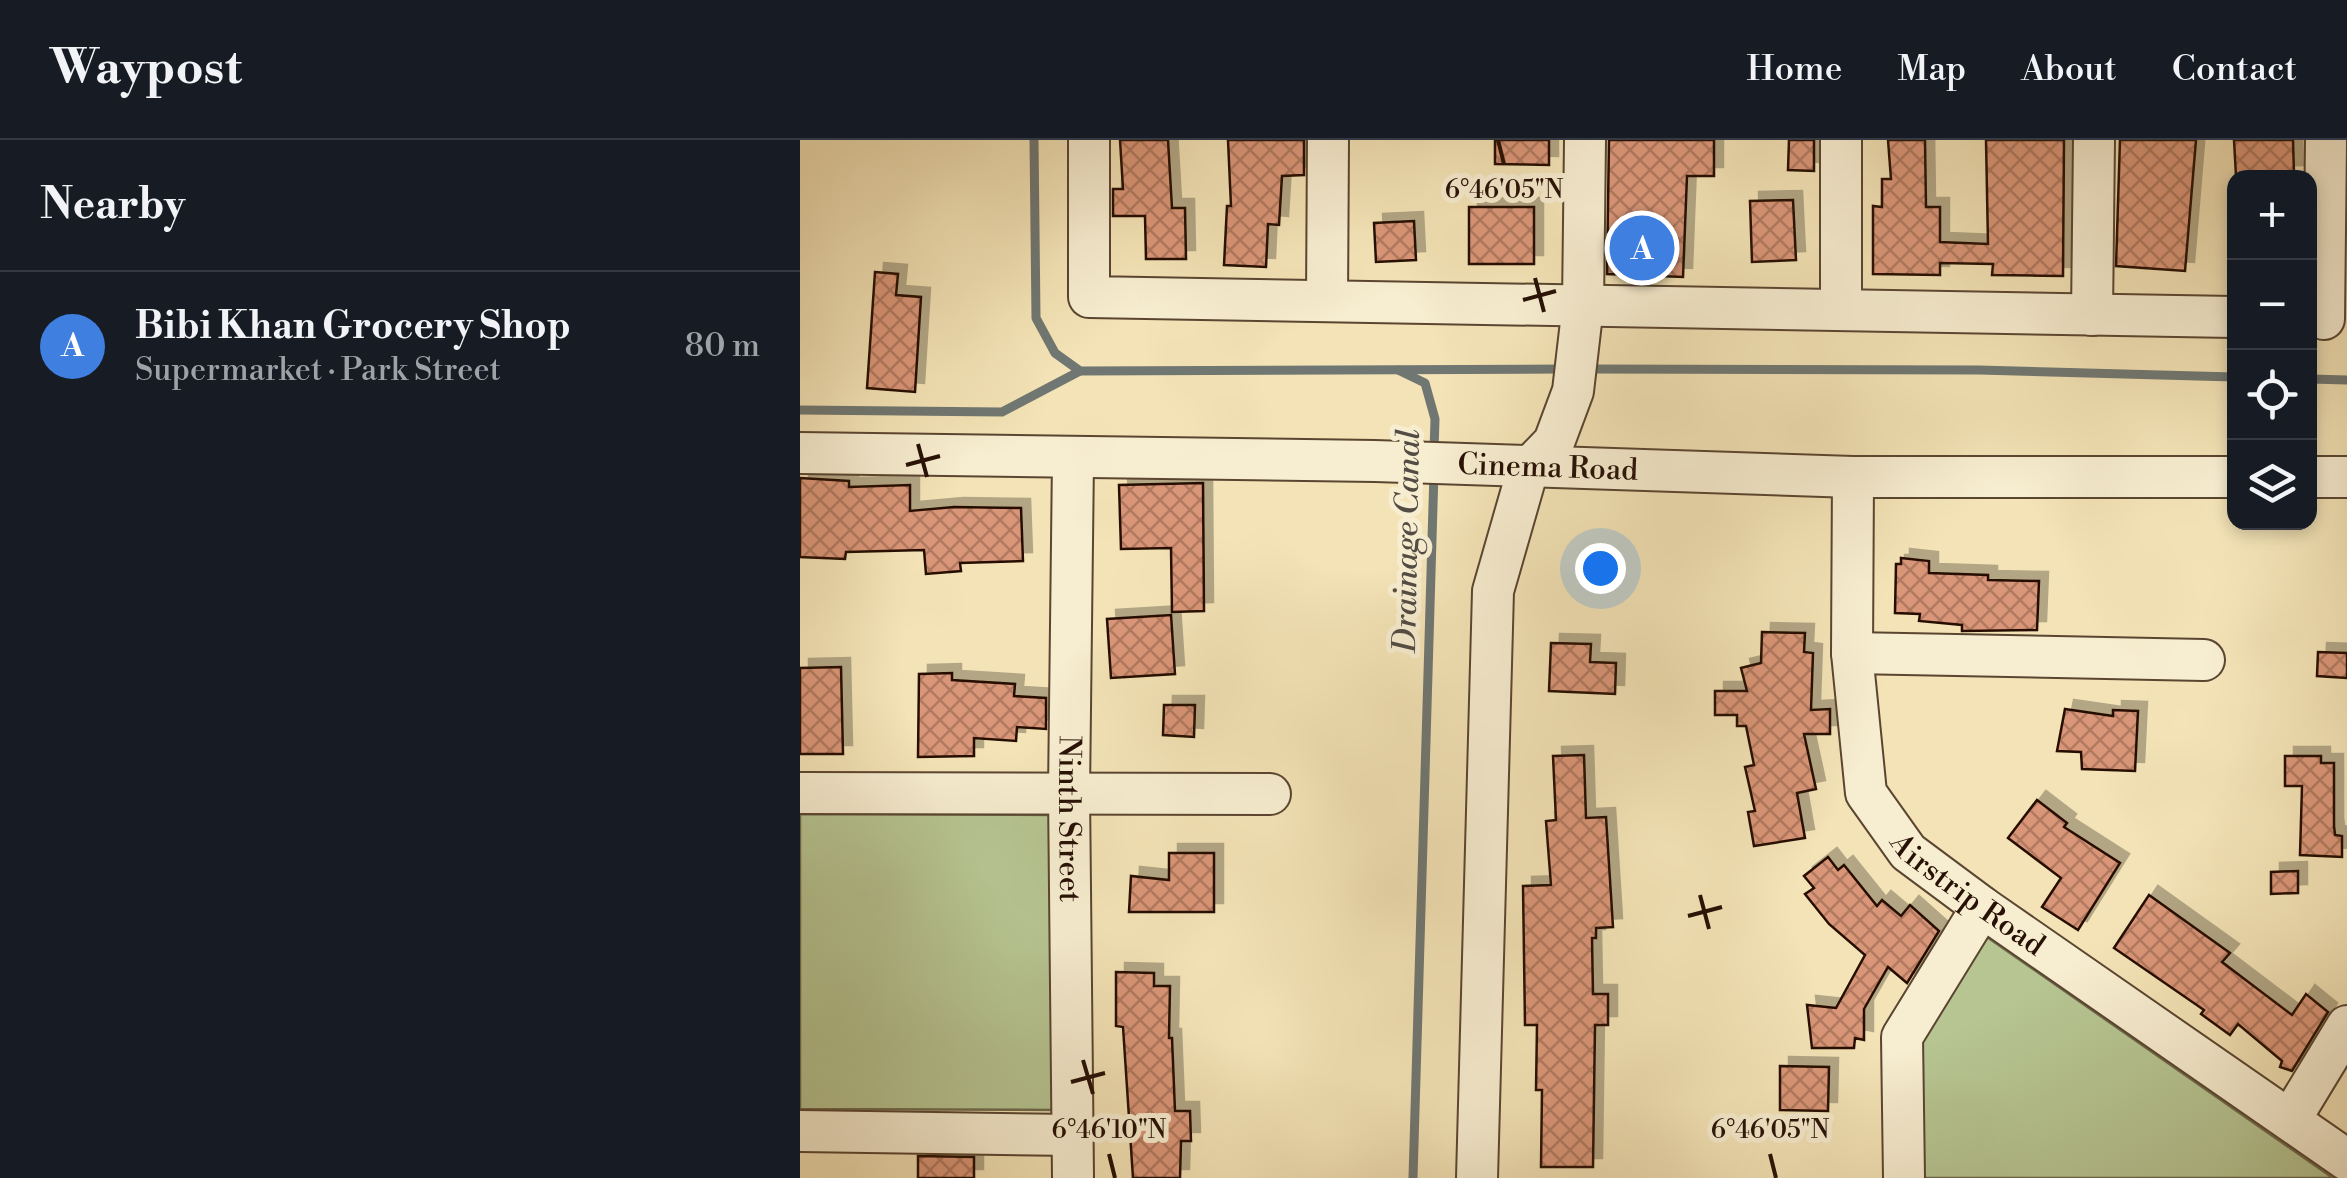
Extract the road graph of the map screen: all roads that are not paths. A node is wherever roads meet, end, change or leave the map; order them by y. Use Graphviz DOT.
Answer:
graph roads {
  1 [pos="1089,140"];
  2 [pos="1328,140"];
  3 [pos="1585,140"];
  4 [pos="1842,140"];
  5 [pos="2094,140"];
  6 [pos="2326,140"];
  7 [pos="1327,301"];
  8 [pos="1584,305"];
  9 [pos="1841,310"];
  10 [pos="2092,315"];
  11 [pos="2227,317"];
  12 [pos="2327,319"];
  13 [pos="800,454"];
  14 [pos="1072,459"];
  15 [pos="1528,468"];
  16 [pos="1853,477"];
  17 [pos="2227,477"];
  18 [pos="2317,477"];
  19 [pos="2347,477"];
  20 [pos="1852,653"];
  21 [pos="2204,660"];
  22 [pos="1070,792"];
  23 [pos="800,793"];
  24 [pos="1270,794"];
  25 [pos="1982,908"];
  26 [pos="2347,1026"];
  27 [pos="2290,1120"];
  28 [pos="800,1130"];
  29 [pos="1073,1135"];
  30 [pos="2347,1160"];
  31 [pos="1073,1178"];
  32 [pos="1477,1178"];
  33 [pos="1904,1178"];
  1 -- 7 [label="street"];
  2 -- 7 [label="street"];
  3 -- 8 [label="street"];
  4 -- 9 [label="street"];
  5 -- 10 [label="street"];
  6 -- 12 [label="street"];
  7 -- 8 [label="street"];
  8 -- 9 [label="street"];
  8 -- 15 [label="street"];
  9 -- 10 [label="street"];
  10 -- 11 [label="street"];
  13 -- 14 [label="street, Cinema Road"];
  14 -- 15 [label="street, Cinema Road"];
  14 -- 22 [label="street, Ninth Street"];
  15 -- 16 [label="street, Cinema Road"];
  15 -- 32 [label="street"];
  16 -- 17 [label="street, Cinema Road"];
  16 -- 20 [label="street, Airstrip Road"];
  18 -- 19 [label="street"];
  20 -- 21 [label="street"];
  20 -- 25 [label="street, Airstrip Road"];
  22 -- 23 [label="street"];
  22 -- 24 [label="street"];
  22 -- 29 [label="street, Ninth Street"];
  25 -- 27 [label="street, Airstrip Road"];
  25 -- 33 [label="street"];
  26 -- 27 [label="street"];
  27 -- 30 [label="street, Airstrip Road"];
  28 -- 29 [label="street"];
  29 -- 31 [label="street, Ninth Street"];
}
